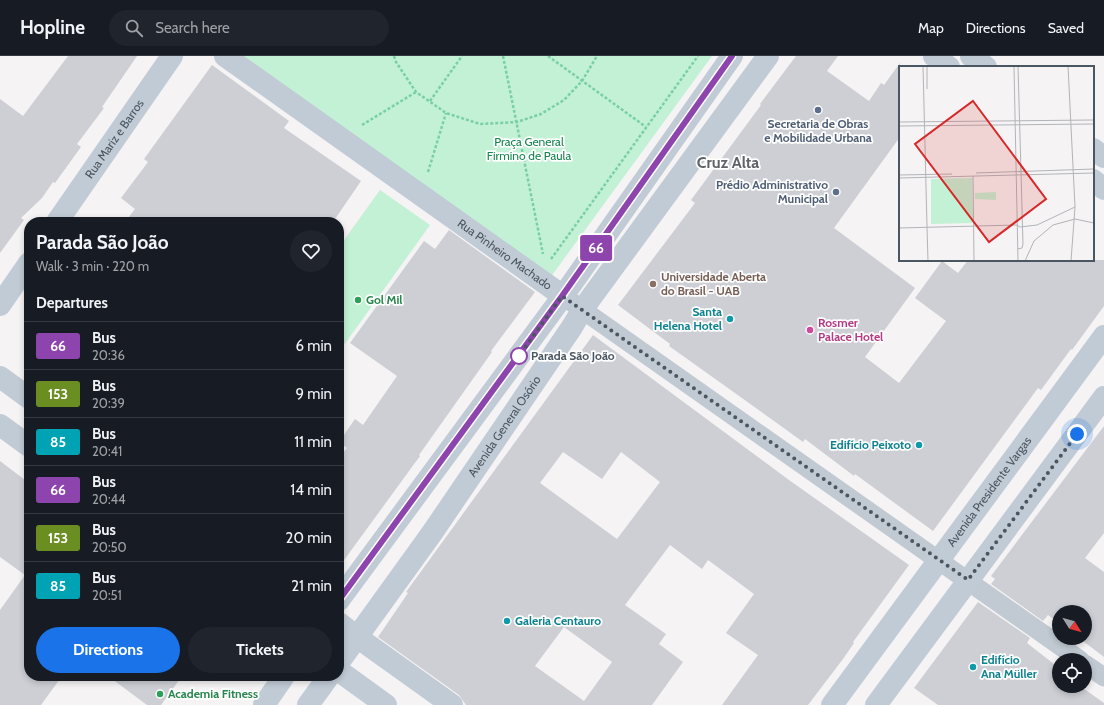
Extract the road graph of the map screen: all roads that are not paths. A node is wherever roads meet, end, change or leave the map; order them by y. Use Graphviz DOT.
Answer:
graph roads {
  1 [pos="172,56"];
  2 [pos="224,56"];
  3 [pos="732,56"];
  4 [pos="768,56"];
  5 [pos="934,56"];
  6 [pos="948,66"];
  7 [pos="1094,150"];
  8 [pos="1104,157"];
  9 [pos="1094,181"];
  10 [pos="1104,189"];
  11 [pos="60,217"];
  12 [pos="24,270"];
  13 [pos="562,296"];
  14 [pos="0,305"];
  15 [pos="582,310"];
  16 [pos="1104,336"];
  17 [pos="0,377"];
  18 [pos="24,394"];
  19 [pos="1104,397"];
  20 [pos="0,425"];
  21 [pos="24,442"];
  22 [pos="939,560"];
  23 [pos="968,580"];
  24 [pos="344,593"];
  25 [pos="344,627"];
  26 [pos="357,637"];
  27 [pos="1070,653"];
  28 [pos="344,655"];
  29 [pos="1092,669"];
  30 [pos="344,676"];
  31 [pos="1104,677"];
  32 [pos="281,681"];
  33 [pos="325,681"];
  34 [pos="264,705"];
  35 [pos="308,705"];
  36 [pos="386,705"];
  37 [pos="452,705"];
  38 [pos="832,705"];
  39 [pos="876,705"];
  1 -- 11 [label="main road, Rua Mariz e Barros"];
  2 -- 13 [label="main road, Rua Pinheiro Machado"];
  3 -- 13 [label="main road"];
  4 -- 15 [label="main road, Avenida General Osório"];
  5 -- 6 [label="main road"];
  7 -- 8 [label="main road"];
  9 -- 10 [label="main road"];
  12 -- 14 [label="main road"];
  13 -- 15 [label="street, Rua Pinheiro Machado"];
  13 -- 24 [label="main road"];
  15 -- 22 [label="street, Rua Pinheiro Machado"];
  15 -- 26 [label="main road, Avenida General Osório"];
  16 -- 22 [label="main road, Avenida Presidente Vargas"];
  17 -- 18 [label="main road"];
  19 -- 23 [label="main road"];
  20 -- 21 [label="main road"];
  22 -- 23 [label="street, Rua Pinheiro Machado"];
  22 -- 38 [label="main road, Avenida Presidente Vargas"];
  23 -- 27 [label="street, Rua Pinheiro Machado"];
  23 -- 39 [label="main road"];
  25 -- 26 [label="main road"];
  26 -- 28 [label="main road, Avenida General Osório"];
  26 -- 37 [label="main road"];
  29 -- 31 [label="street"];
  30 -- 36 [label="main road"];
  32 -- 34 [label="main road"];
  33 -- 35 [label="main road"];
}
